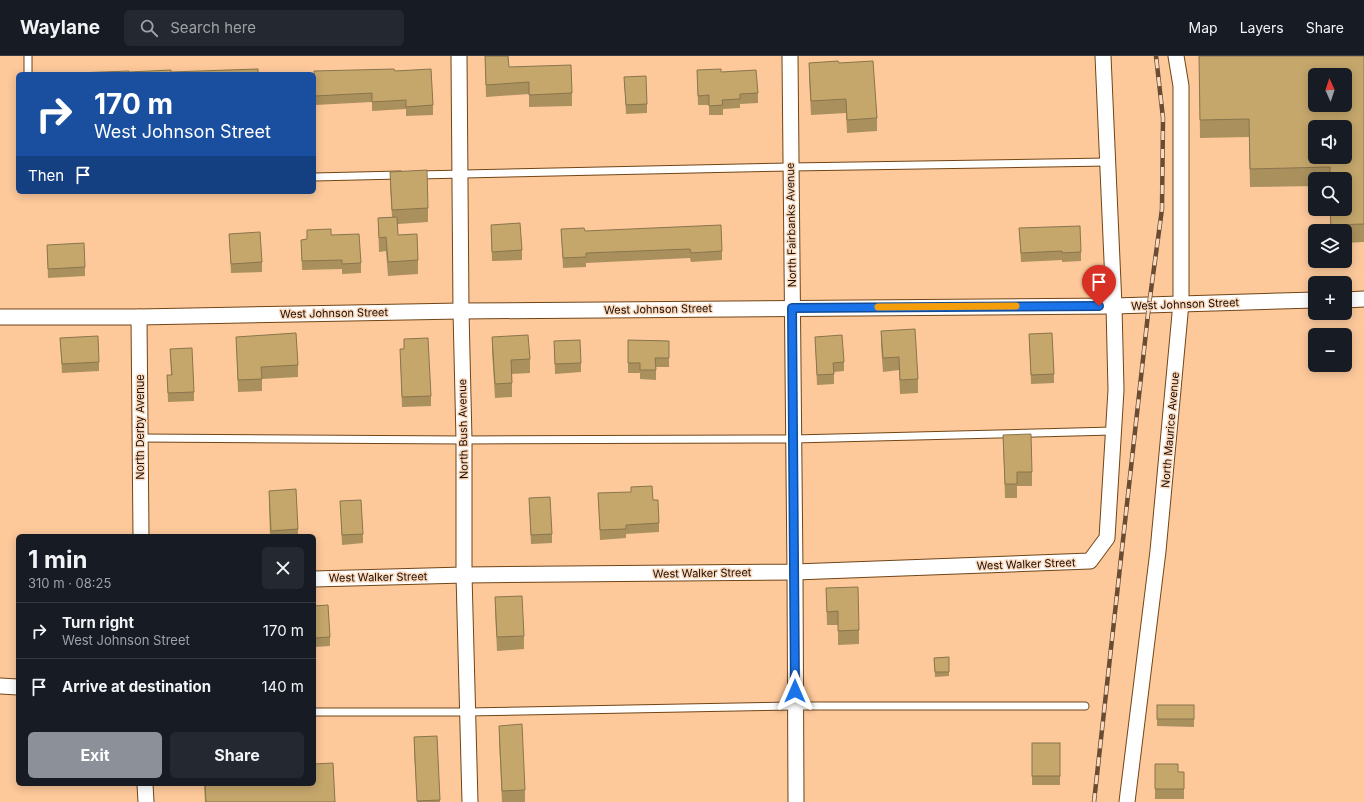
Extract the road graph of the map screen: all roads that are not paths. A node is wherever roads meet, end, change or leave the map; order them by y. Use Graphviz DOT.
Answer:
graph roads {
  1 [pos="28,56"];
  2 [pos="459,56"];
  3 [pos="790,56"];
  4 [pos="1103,56"];
  5 [pos="1176,56"];
  6 [pos="28,72"];
  7 [pos="1108,162"];
  8 [pos="791,167"];
  9 [pos="460,174"];
  10 [pos="316,177"];
  11 [pos="1364,299"];
  12 [pos="1308,300"];
  13 [pos="1352,300"];
  14 [pos="1181,303"];
  15 [pos="1114,306"];
  16 [pos="792,308"];
  17 [pos="461,311"];
  18 [pos="0,317"];
  19 [pos="139,317"];
  20 [pos="1113,431"];
  21 [pos="140,438"];
  22 [pos="794,439"];
  23 [pos="464,440"];
  24 [pos="141,534"];
  25 [pos="795,572"];
  26 [pos="464,575"];
  27 [pos="316,579"];
  28 [pos="0,686"];
  29 [pos="16,687"];
  30 [pos="795,706"];
  31 [pos="1085,706"];
  32 [pos="316,712"];
  33 [pos="467,712"];
  34 [pos="145,786"];
  35 [pos="146,802"];
  36 [pos="470,802"];
  37 [pos="796,802"];
  38 [pos="1127,802"];
  1 -- 6 [label="lane"];
  2 -- 9 [label="street, North Bush Avenue"];
  3 -- 8 [label="street, North Fairbanks Avenue"];
  4 -- 7 [label="street"];
  5 -- 14 [label="street, North Maurice Avenue"];
  7 -- 8 [label="lane"];
  7 -- 15 [label="street"];
  8 -- 9 [label="lane"];
  8 -- 16 [label="street, North Fairbanks Avenue"];
  9 -- 10 [label="lane"];
  9 -- 17 [label="street, North Bush Avenue"];
  11 -- 13 [label="street"];
  12 -- 14 [label="street, West Johnson Street"];
  14 -- 15 [label="street, West Johnson Street"];
  14 -- 38 [label="street, North Maurice Avenue"];
  15 -- 16 [label="street, West Johnson Street"];
  15 -- 20 [label="street"];
  16 -- 17 [label="street, West Johnson Street"];
  16 -- 22 [label="street, North Fairbanks Avenue"];
  17 -- 19 [label="street, West Johnson Street"];
  17 -- 23 [label="street, North Bush Avenue"];
  18 -- 19 [label="street, West Johnson Street"];
  19 -- 21 [label="street, North Derby Avenue"];
  20 -- 22 [label="lane"];
  20 -- 25 [label="street, West Walker Street"];
  21 -- 23 [label="lane"];
  21 -- 24 [label="street, North Derby Avenue"];
  22 -- 23 [label="lane"];
  22 -- 25 [label="street, North Fairbanks Avenue"];
  23 -- 26 [label="street, North Bush Avenue"];
  25 -- 26 [label="street, West Walker Street"];
  25 -- 30 [label="street, North Fairbanks Avenue"];
  26 -- 27 [label="street, West Walker Street"];
  26 -- 33 [label="street, North Bush Avenue"];
  28 -- 29 [label="street"];
  30 -- 31 [label="lane"];
  30 -- 33 [label="lane"];
  30 -- 37 [label="street, North Fairbanks Avenue"];
  32 -- 33 [label="lane"];
  33 -- 36 [label="street, North Bush Avenue"];
  34 -- 35 [label="street"];
}
